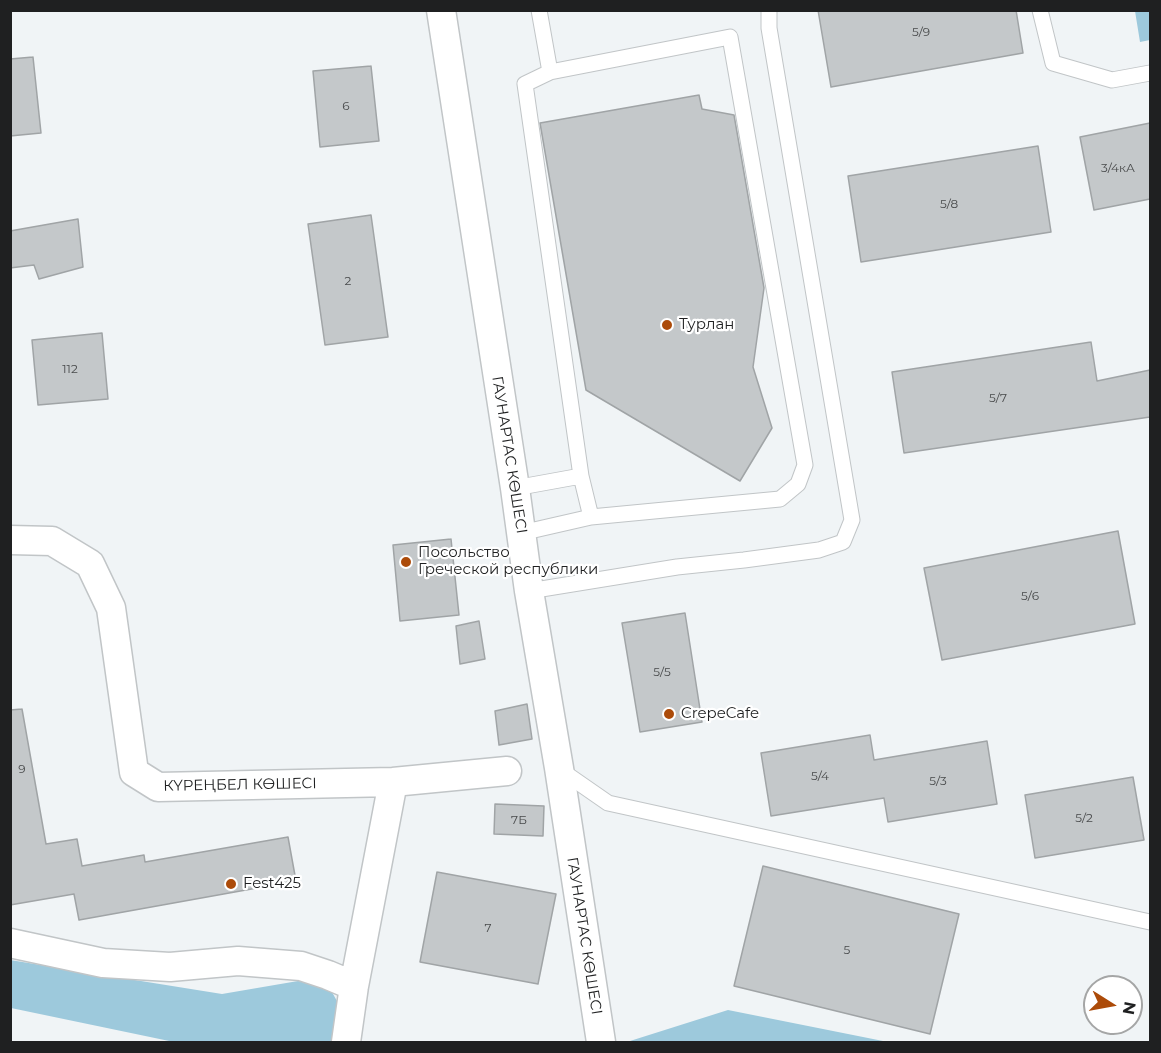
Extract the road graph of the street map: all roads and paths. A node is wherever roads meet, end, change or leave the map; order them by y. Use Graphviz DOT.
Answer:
graph roads {
  1 [pos="441,10"];
  2 [pos="539,10"];
  3 [pos="769,10"];
  4 [pos="1040,10"];
  5 [pos="550,72"];
  6 [pos="1150,73"];
  7 [pos="581,476"];
  8 [pos="515,488"];
  9 [pos="591,517"];
  10 [pos="521,533"];
  11 [pos="10,540"];
  12 [pos="529,591"];
  13 [pos="559,768"];
  14 [pos="507,771"];
  15 [pos="393,782"];
  16 [pos="1150,922"];
  17 [pos="10,943"];
  18 [pos="354,986"];
  19 [pos="346,1042"];
  20 [pos="601,1042"];
  1 -- 8 [label="street, ГАУHАРТАС КӨШЕСІ"];
  2 -- 5 [label="lane"];
  3 -- 12 [label="lane"];
  4 -- 6 [label="lane"];
  5 -- 7 [label="lane"];
  5 -- 9 [label="lane"];
  7 -- 8 [label="lane"];
  7 -- 9 [label="lane"];
  8 -- 10 [label="street, ГАУHАРТАС КӨШЕСІ"];
  9 -- 10 [label="lane"];
  10 -- 12 [label="street, ГАУHАРТАС КӨШЕСІ"];
  11 -- 15 [label="street, КҮРЕҢБЕЛ КӨШЕСІ"];
  12 -- 13 [label="street, ГАУHАРТАС КӨШЕСІ"];
  13 -- 16 [label="lane"];
  13 -- 20 [label="street, ГАУHАРТАС КӨШЕСІ"];
  14 -- 15 [label="street, КҮРЕҢБЕЛ КӨШЕСІ"];
  15 -- 18 [label="street"];
  17 -- 18 [label="street"];
  18 -- 19 [label="street"];
}
